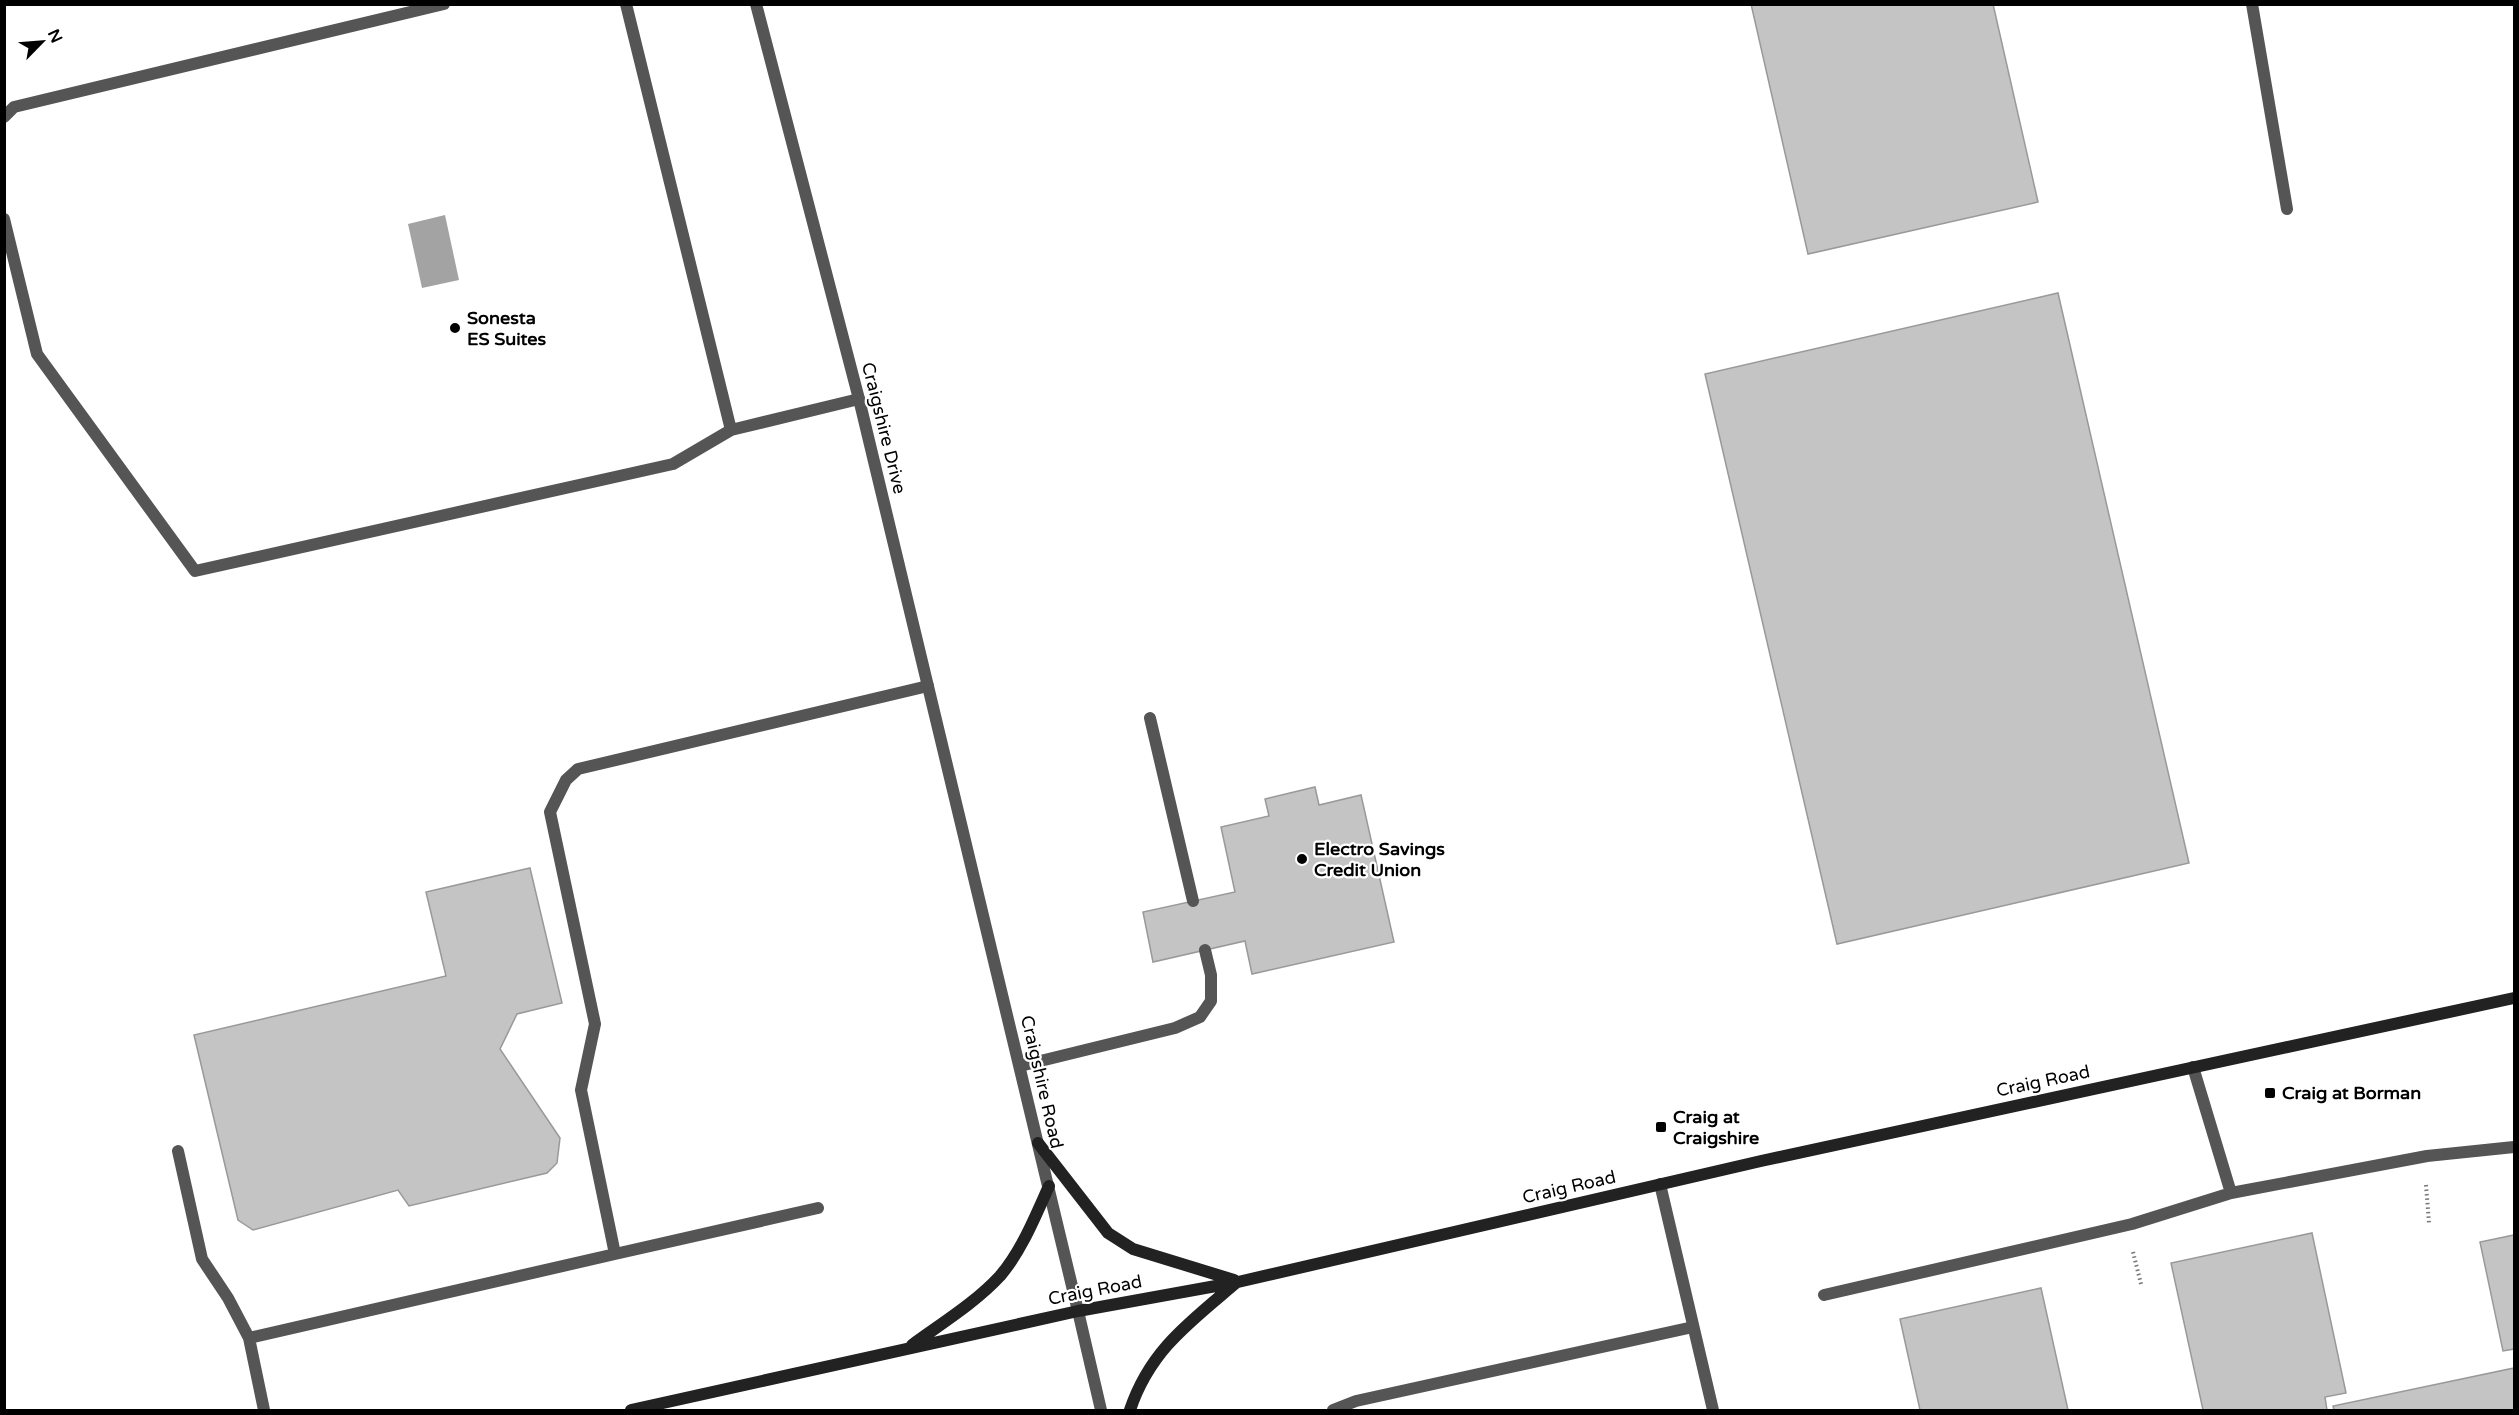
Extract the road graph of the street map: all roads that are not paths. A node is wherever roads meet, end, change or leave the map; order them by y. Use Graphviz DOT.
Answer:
graph roads {
  1 [pos="444,4"];
  2 [pos="626,4"];
  3 [pos="756,4"];
  4 [pos="2252,4"];
  5 [pos="4,117"];
  6 [pos="2287,209"];
  7 [pos="4,219"];
  8 [pos="859,399"];
  9 [pos="731,430"];
  10 [pos="928,686"];
  11 [pos="1150,718"];
  12 [pos="971,861"];
  13 [pos="1193,901"];
  14 [pos="1205,950"];
  15 [pos="2514,998"];
  16 [pos="1020,1066"];
  17 [pos="2193,1066"];
  18 [pos="1038,1143"];
  19 [pos="2514,1147"];
  20 [pos="178,1152"];
  21 [pos="1660,1185"];
  22 [pos="1048,1186"];
  23 [pos="2231,1194"];
  24 [pos="818,1208"];
  25 [pos="615,1254"];
  26 [pos="1238,1282"];
  27 [pos="1824,1295"];
  28 [pos="1078,1311"];
  29 [pos="1693,1327"];
  30 [pos="249,1338"];
  31 [pos="906,1349"];
  32 [pos="264,1410"];
  33 [pos="631,1410"];
  34 [pos="1101,1410"];
  35 [pos="1130,1410"];
  36 [pos="1333,1410"];
  37 [pos="1713,1410"];
  1 -- 5 [label="street"];
  2 -- 9 [label="street"];
  3 -- 8 [label="street, Craigshire Drive"];
  4 -- 6 [label="street"];
  7 -- 9 [label="street"];
  8 -- 9 [label="street"];
  8 -- 10 [label="street, Craigshire Drive"];
  10 -- 12 [label="street, Craigshire Drive"];
  10 -- 25 [label="street"];
  11 -- 13 [label="street"];
  12 -- 16 [label="street, Craigshire Road"];
  14 -- 16 [label="street"];
  15 -- 17 [label="main road, Craig Road"];
  16 -- 18 [label="street, Craigshire Road"];
  17 -- 21 [label="main road, Craig Road"];
  17 -- 23 [label="street"];
  18 -- 22 [label="street, Craigshire Road"];
  18 -- 26 [label="main road"];
  19 -- 23 [label="street"];
  20 -- 30 [label="street"];
  21 -- 26 [label="main road, Craig Road"];
  21 -- 29 [label="street"];
  22 -- 28 [label="street, Craigshire Road"];
  22 -- 31 [label="main road"];
  23 -- 27 [label="street"];
  24 -- 25 [label="street"];
  25 -- 30 [label="street"];
  26 -- 28 [label="main road, Craig Road"];
  26 -- 35 [label="main road"];
  28 -- 31 [label="main road, Craig Road"];
  28 -- 34 [label="street, Craigshire Road"];
  29 -- 36 [label="street"];
  29 -- 37 [label="street"];
  30 -- 32 [label="street"];
  31 -- 33 [label="main road, Craig Road"];
}
